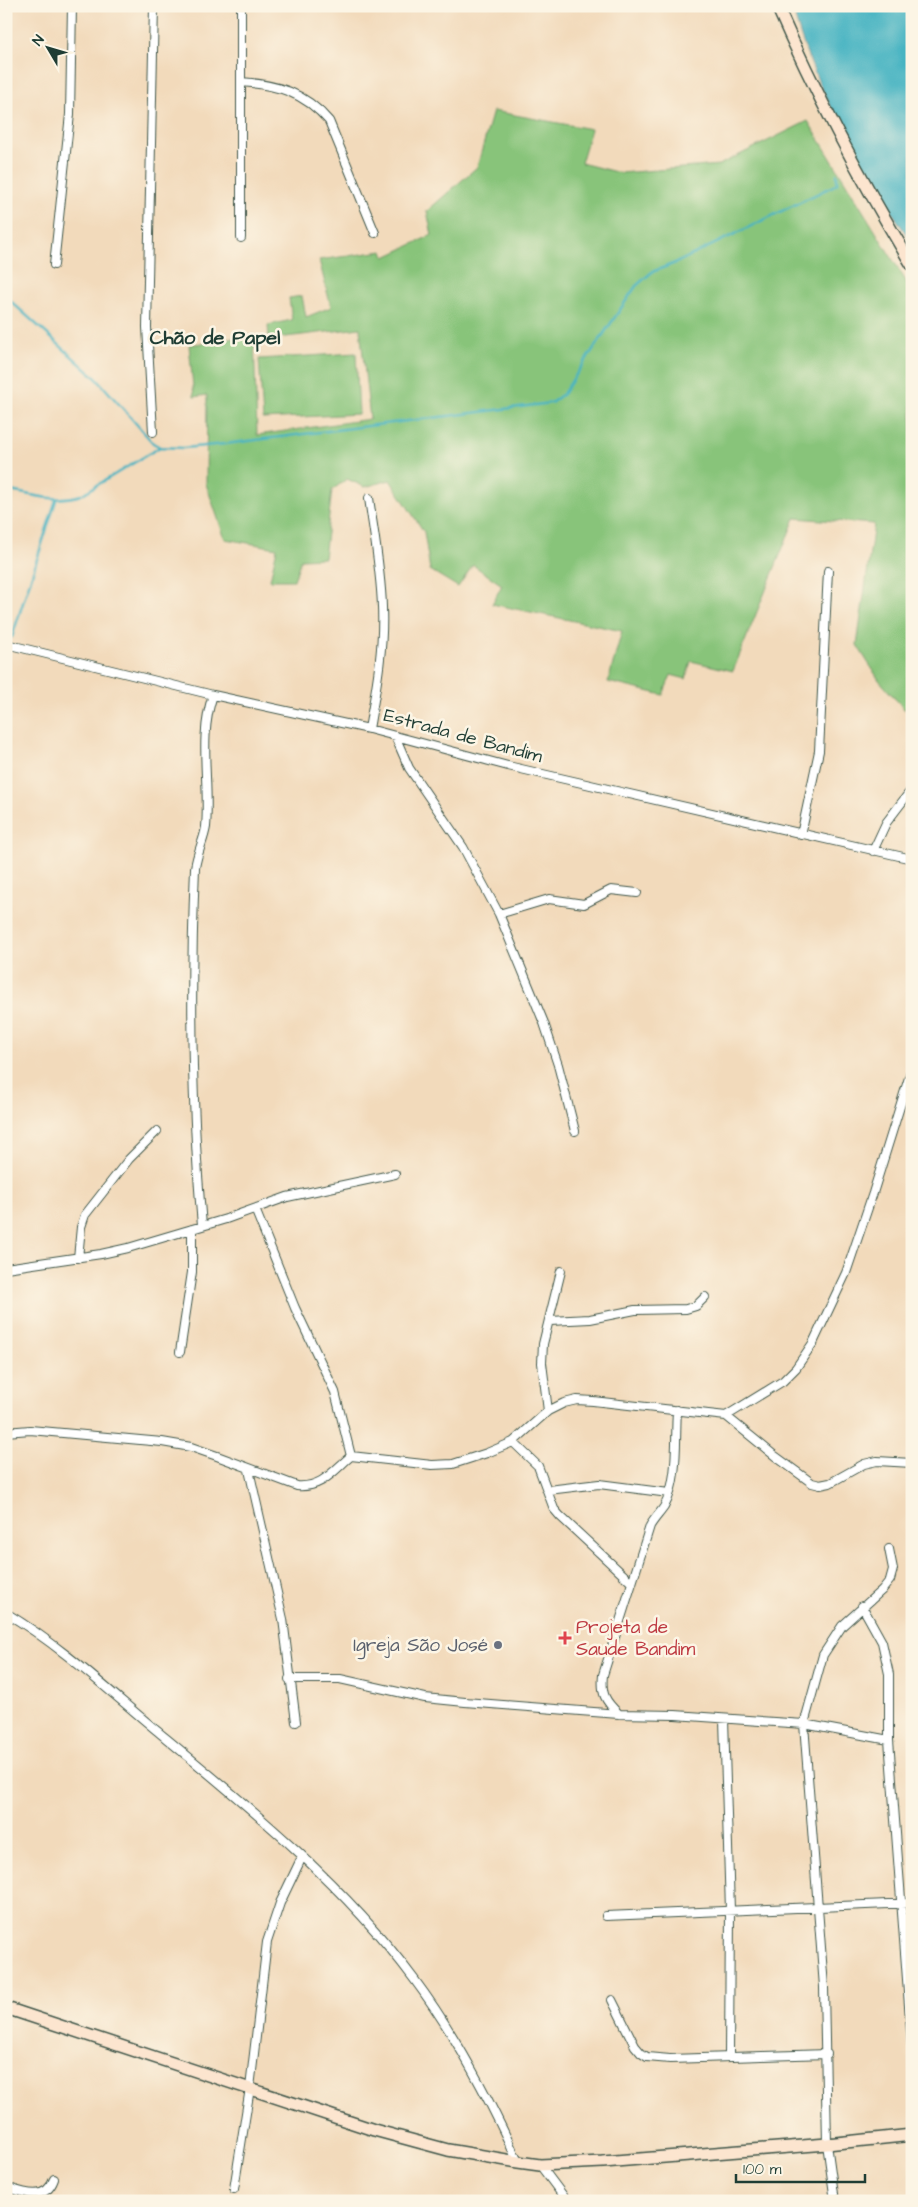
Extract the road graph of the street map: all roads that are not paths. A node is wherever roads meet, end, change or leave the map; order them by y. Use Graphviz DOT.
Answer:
graph roads {
  1 [pos="72,6"];
  2 [pos="154,6"];
  3 [pos="241,6"];
  4 [pos="777,6"];
  5 [pos="241,82"];
  6 [pos="375,233"];
  7 [pos="241,238"];
  8 [pos="54,264"];
  9 [pos="912,265"];
  10 [pos="153,432"];
  11 [pos="369,498"];
  12 [pos="828,570"];
  13 [pos="6,644"];
  14 [pos="213,695"];
  15 [pos="369,728"];
  16 [pos="395,736"];
  17 [pos="912,789"];
  18 [pos="801,835"];
  19 [pos="873,851"];
  20 [pos="912,860"];
  21 [pos="637,892"];
  22 [pos="498,914"];
  23 [pos="911,1069"];
  24 [pos="157,1131"];
  25 [pos="575,1131"];
  26 [pos="394,1174"];
  27 [pos="255,1208"];
  28 [pos="202,1225"];
  29 [pos="192,1229"];
  30 [pos="78,1258"];
  31 [pos="6,1268"];
  32 [pos="560,1271"];
  33 [pos="704,1297"];
  34 [pos="550,1321"];
  35 [pos="180,1352"];
  36 [pos="676,1410"];
  37 [pos="548,1411"];
  38 [pos="726,1416"];
  39 [pos="6,1432"];
  40 [pos="513,1442"];
  41 [pos="351,1456"];
  42 [pos="912,1463"];
  43 [pos="249,1470"];
  44 [pos="548,1490"];
  45 [pos="669,1493"];
  46 [pos="889,1549"];
  47 [pos="632,1583"];
  48 [pos="862,1606"];
  49 [pos="6,1613"];
  50 [pos="289,1679"];
  51 [pos="619,1714"];
  52 [pos="724,1719"];
  53 [pos="296,1722"];
  54 [pos="804,1724"];
  55 [pos="889,1740"];
  56 [pos="302,1857"];
  57 [pos="902,1903"];
  58 [pos="912,1903"];
  59 [pos="818,1908"];
  60 [pos="730,1910"];
  61 [pos="606,1916"];
  62 [pos="612,2000"];
  63 [pos="6,2008"];
  64 [pos="912,2046"];
  65 [pos="827,2054"];
  66 [pos="729,2056"];
  67 [pos="250,2088"];
  68 [pos="912,2135"];
  69 [pos="827,2144"];
  70 [pos="518,2162"];
  71 [pos="540,2165"];
  72 [pos="54,2179"];
  73 [pos="6,2187"];
  74 [pos="234,2189"];
  75 [pos="567,2201"];
  76 [pos="835,2201"];
  1 -- 8 [label="street"];
  2 -- 10 [label="street"];
  3 -- 5 [label="street"];
  4 -- 9 [label="street"];
  5 -- 6 [label="street"];
  5 -- 7 [label="street"];
  11 -- 15 [label="street"];
  12 -- 18 [label="street"];
  13 -- 14 [label="street, Estrada de Bandim"];
  14 -- 15 [label="street, Estrada de Bandim"];
  14 -- 28 [label="street"];
  15 -- 16 [label="street, Estrada de Bandim"];
  16 -- 18 [label="street, Estrada de Bandim"];
  16 -- 22 [label="street"];
  17 -- 19 [label="street"];
  18 -- 19 [label="street, Estrada de Bandim"];
  19 -- 20 [label="street, Estrada de Bandim"];
  21 -- 22 [label="street"];
  22 -- 25 [label="street"];
  23 -- 38 [label="street"];
  24 -- 30 [label="street"];
  26 -- 27 [label="street"];
  27 -- 28 [label="street"];
  27 -- 41 [label="street"];
  28 -- 29 [label="street"];
  29 -- 30 [label="street"];
  29 -- 35 [label="street"];
  30 -- 31 [label="street"];
  32 -- 34 [label="street"];
  33 -- 34 [label="street"];
  34 -- 37 [label="street"];
  36 -- 37 [label="street"];
  36 -- 38 [label="street"];
  36 -- 45 [label="street"];
  37 -- 40 [label="street"];
  38 -- 42 [label="street"];
  39 -- 43 [label="street"];
  40 -- 41 [label="street"];
  40 -- 44 [label="street"];
  41 -- 43 [label="street"];
  43 -- 50 [label="street"];
  44 -- 45 [label="street"];
  44 -- 47 [label="street"];
  45 -- 47 [label="street"];
  46 -- 48 [label="street"];
  47 -- 51 [label="street"];
  48 -- 54 [label="street"];
  48 -- 55 [label="street"];
  49 -- 56 [label="street"];
  50 -- 51 [label="street"];
  50 -- 53 [label="street"];
  51 -- 52 [label="street"];
  52 -- 54 [label="street"];
  52 -- 60 [label="street"];
  54 -- 55 [label="street"];
  54 -- 59 [label="street"];
  55 -- 57 [label="street"];
  56 -- 67 [label="street"];
  56 -- 70 [label="street"];
  57 -- 58 [label="street"];
  57 -- 59 [label="street"];
  57 -- 64 [label="street"];
  59 -- 60 [label="street"];
  59 -- 65 [label="street"];
  60 -- 61 [label="street"];
  60 -- 66 [label="street"];
  62 -- 66 [label="street"];
  63 -- 67 [label="street"];
  65 -- 66 [label="street"];
  65 -- 69 [label="street"];
  67 -- 70 [label="street"];
  67 -- 74 [label="street"];
  68 -- 69 [label="street"];
  69 -- 71 [label="street"];
  69 -- 76 [label="street"];
  70 -- 71 [label="street"];
  71 -- 75 [label="street"];
  72 -- 73 [label="street"];
}
